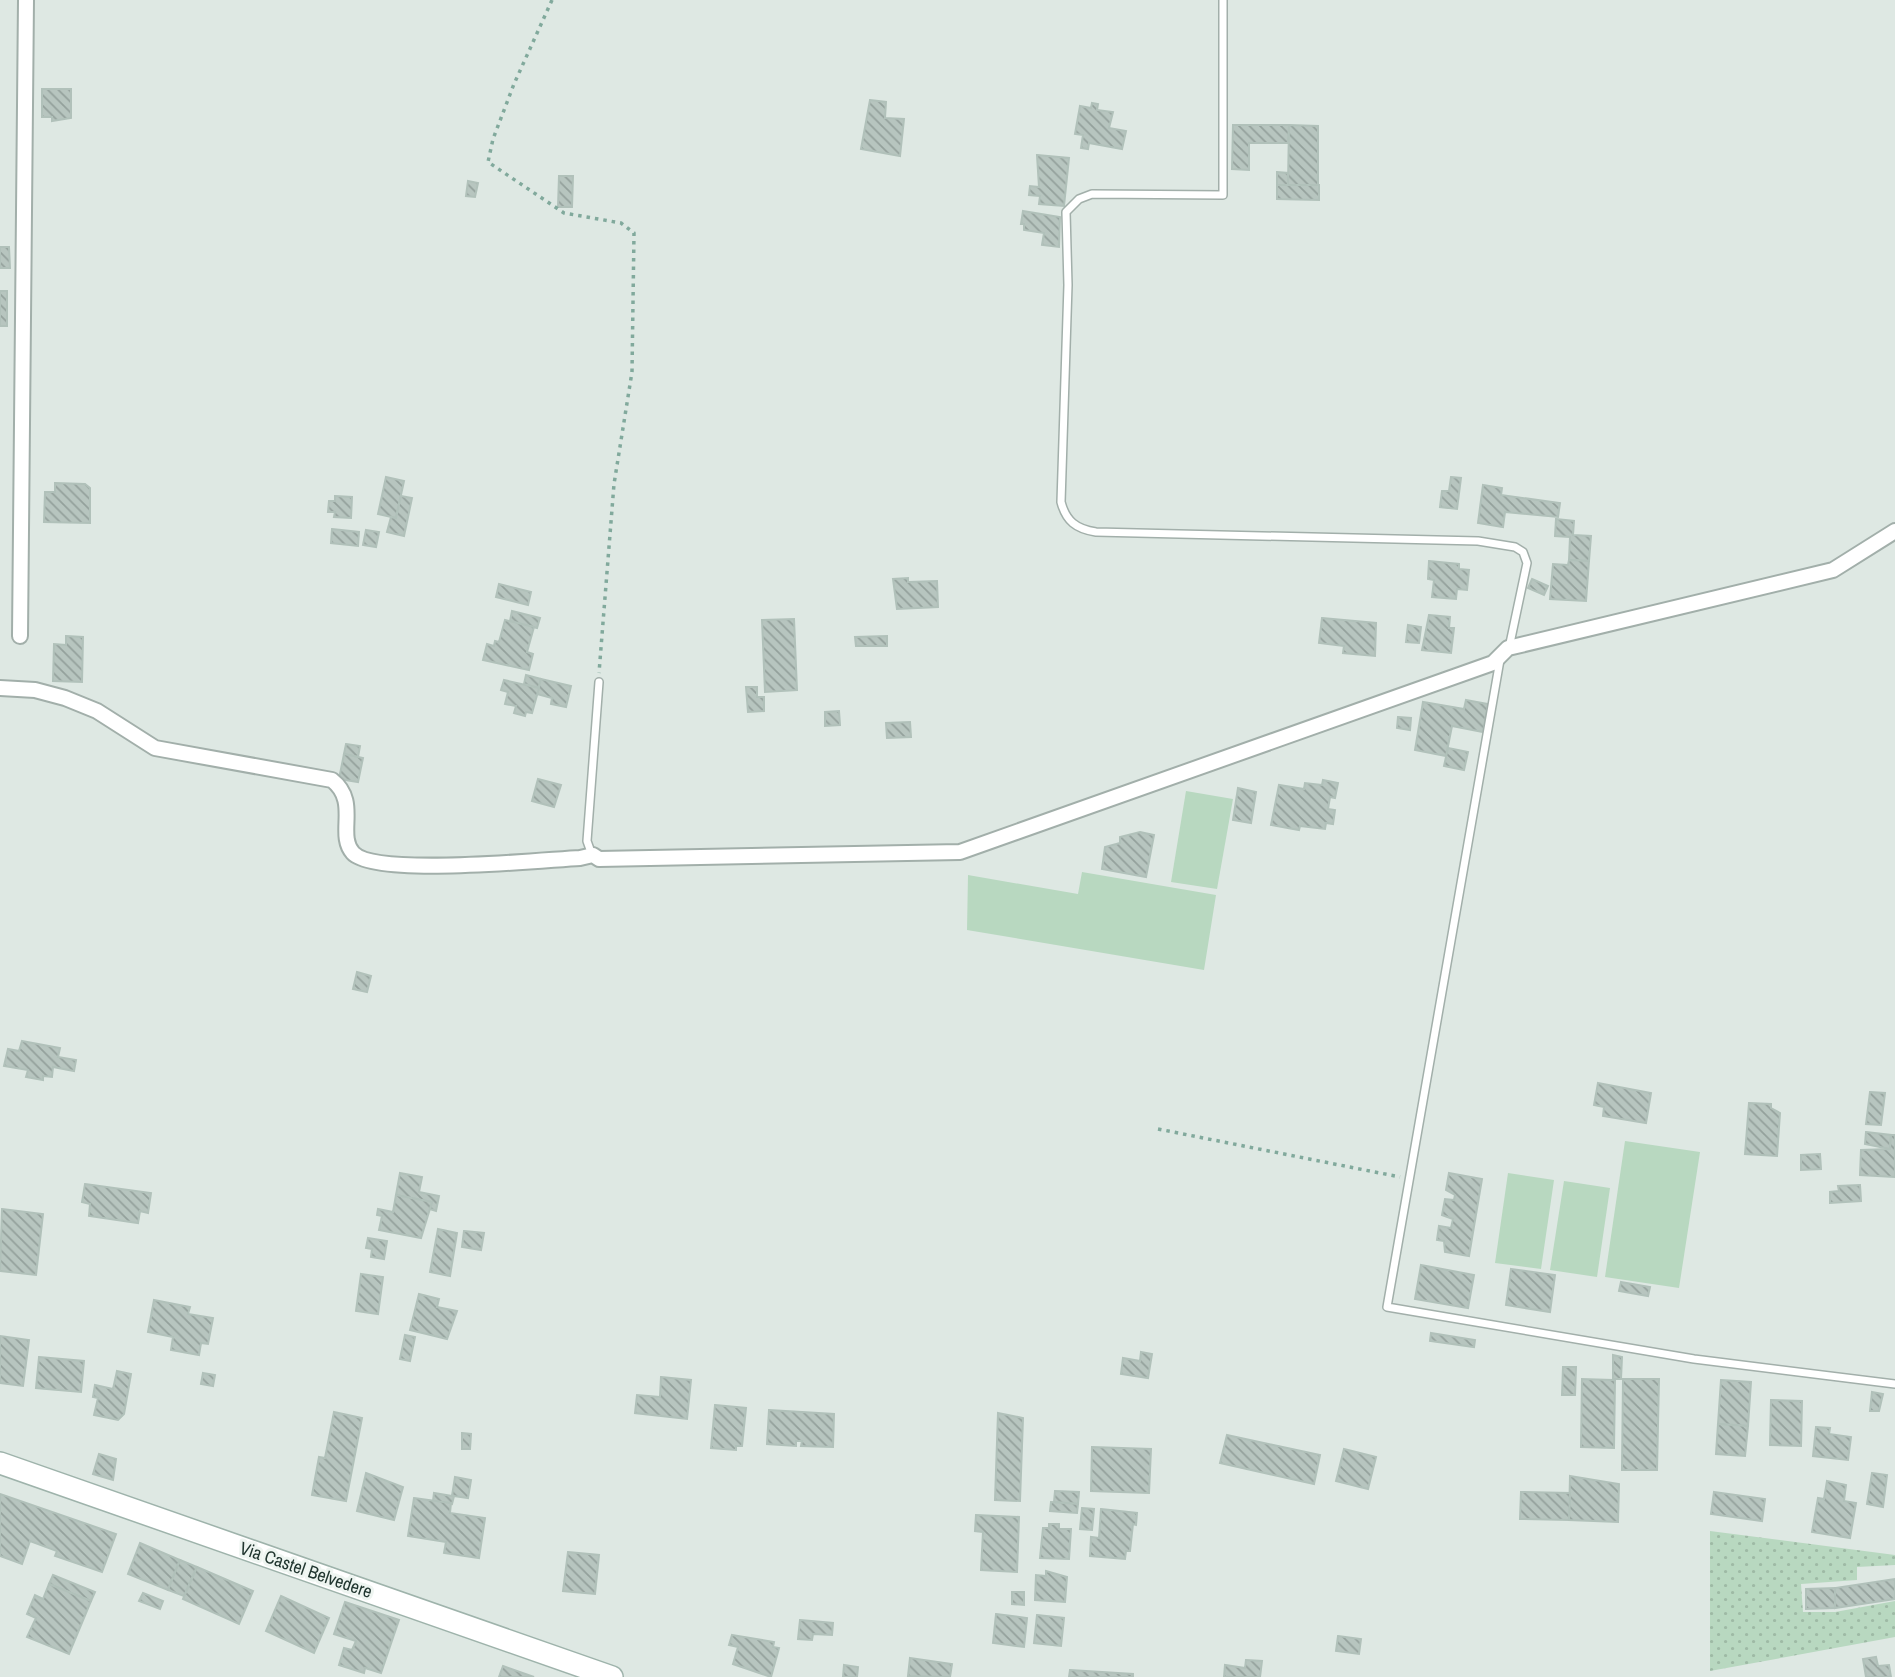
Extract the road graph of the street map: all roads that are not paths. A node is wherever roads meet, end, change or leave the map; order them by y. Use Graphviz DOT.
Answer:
graph roads {
  1 [pos="26,0"];
  2 [pos="1223,0"];
  3 [pos="1895,531"];
  4 [pos="20,636"];
  5 [pos="1504,652"];
  6 [pos="599,682"];
  7 [pos="0,688"];
  8 [pos="593,855"];
  9 [pos="1895,1384"];
  10 [pos="0,1463"];
  11 [pos="612,1677"];
  1 -- 4 [label="street"];
  2 -- 5 [label="lane"];
  3 -- 5 [label="street"];
  5 -- 8 [label="street"];
  5 -- 9 [label="lane"];
  6 -- 8 [label="lane"];
  7 -- 8 [label="street"];
  10 -- 11 [label="street, Via Castel Belvedere"];
}
